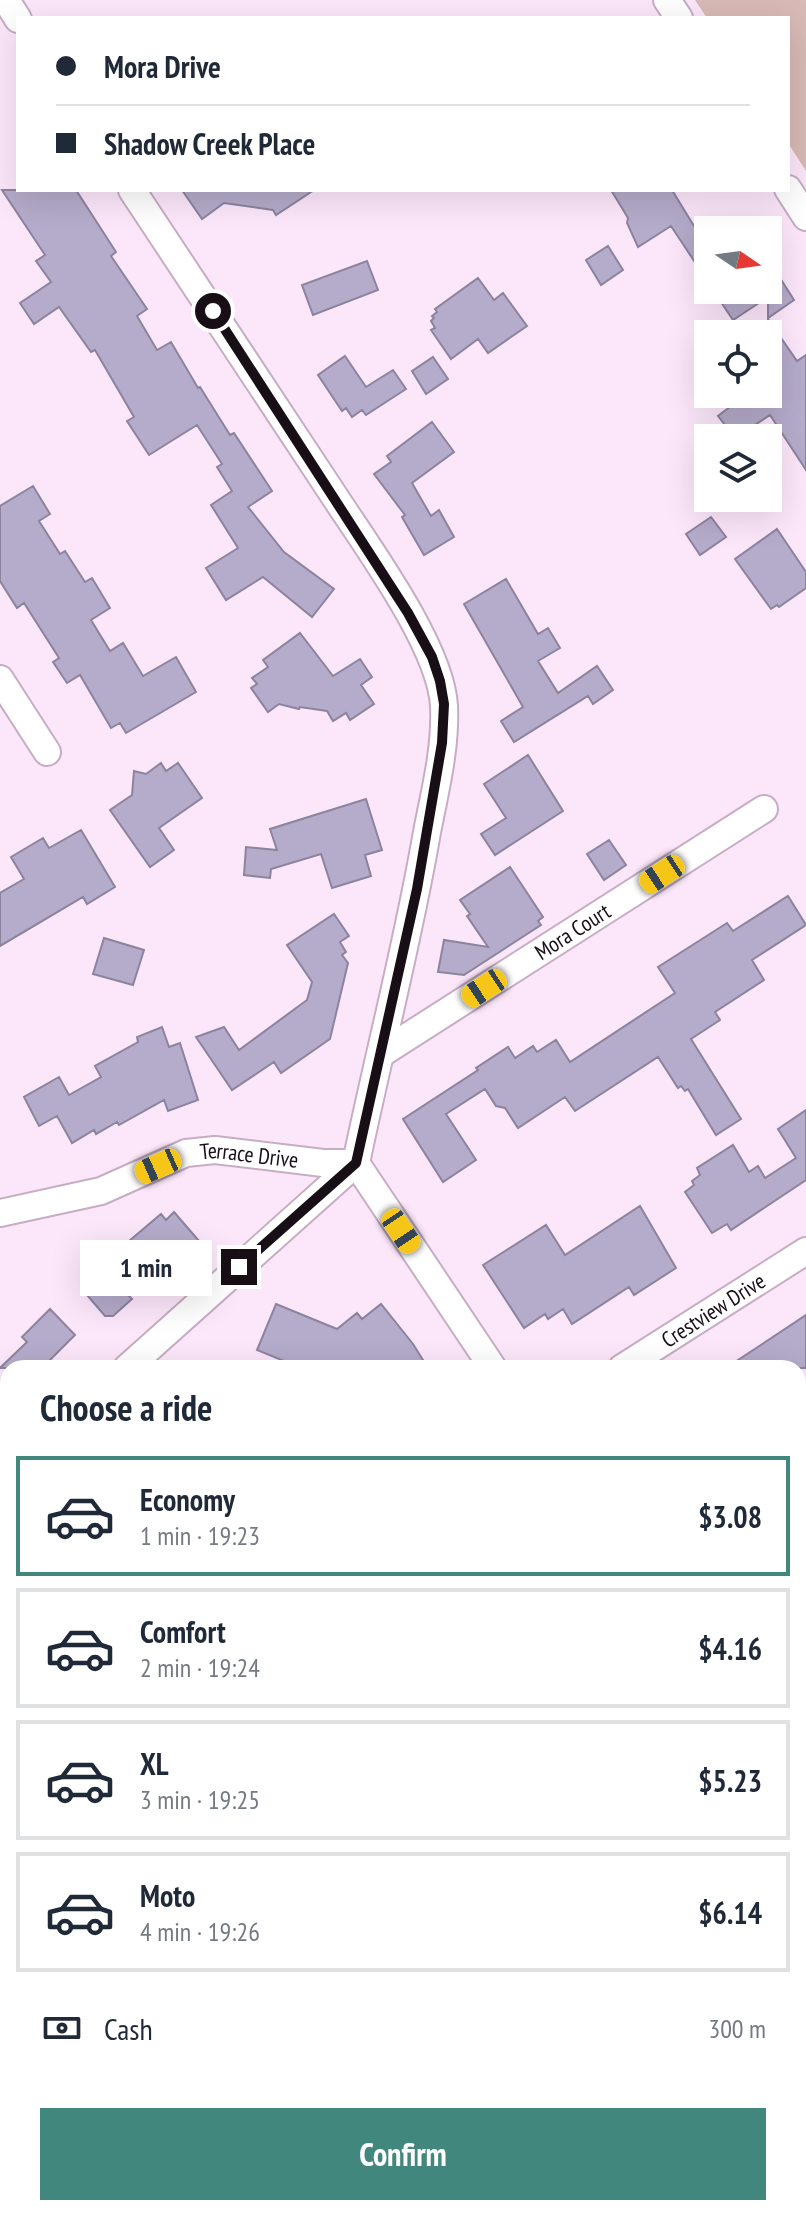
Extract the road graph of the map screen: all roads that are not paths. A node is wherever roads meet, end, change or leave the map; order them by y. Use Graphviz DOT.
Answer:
graph roads {
  1 [pos="133,192"];
  2 [pos="790,192"];
  3 [pos="806,217"];
  4 [pos="0,679"];
  5 [pos="47,752"];
  6 [pos="764,809"];
  7 [pos="382,1053"];
  8 [pos="356,1163"];
  9 [pos="0,1213"];
  10 [pos="806,1251"];
  11 [pos="136,1360"];
  12 [pos="488,1360"];
  13 [pos="635,1360"];
  1 -- 7 [label="street"];
  2 -- 3 [label="street"];
  4 -- 5 [label="street"];
  6 -- 7 [label="street, Mora Court"];
  7 -- 8 [label="street"];
  8 -- 9 [label="street, Terrace Drive"];
  8 -- 11 [label="street"];
  8 -- 12 [label="street"];
  10 -- 13 [label="street, Crestview Drive"];
}
